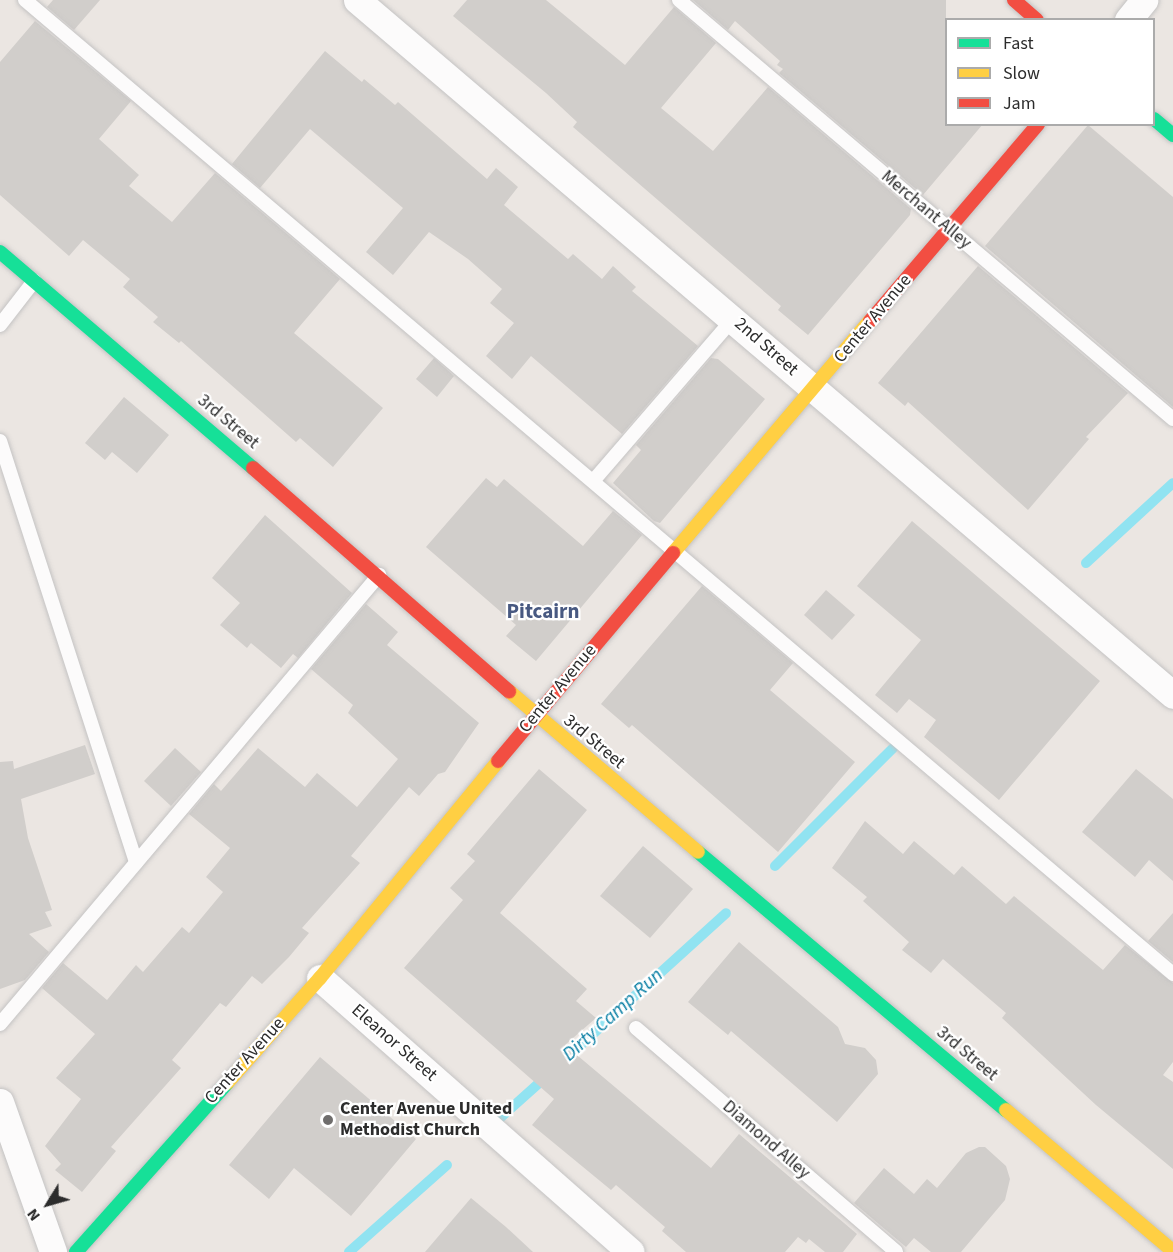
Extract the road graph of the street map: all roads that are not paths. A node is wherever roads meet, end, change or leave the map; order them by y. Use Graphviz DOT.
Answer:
graph roads {
  1 [pos="25,0"];
  2 [pos="357,0"];
  3 [pos="679,0"];
  4 [pos="1014,0"];
  5 [pos="1144,0"];
  6 [pos="1035,18"];
  7 [pos="1130,18"];
  8 [pos="1155,119"];
  9 [pos="1036,126"];
  10 [pos="1173,135"];
  11 [pos="948,229"];
  12 [pos="0,252"];
  13 [pos="34,281"];
  14 [pos="733,319"];
  15 [pos="0,325"];
  16 [pos="814,388"];
  17 [pos="1173,419"];
  18 [pos="0,441"];
  19 [pos="594,480"];
  20 [pos="676,550"];
  21 [pos="379,574"];
  22 [pos="1173,695"];
  23 [pos="535,715"];
  24 [pos="136,863"];
  25 [pos="1173,974"];
  26 [pos="320,978"];
  27 [pos="0,1024"];
  28 [pos="636,1028"];
  29 [pos="0,1102"];
  30 [pos="1173,1251"];
  31 [pos="53,1252"];
  32 [pos="76,1252"];
  33 [pos="631,1252"];
  34 [pos="896,1252"];
  1 -- 19 [label="lane"];
  2 -- 14 [label="street, 2nd Street"];
  3 -- 11 [label="lane, Merchant Alley"];
  4 -- 6 [label="street"];
  5 -- 7 [label="street"];
  8 -- 10 [label="street"];
  9 -- 11 [label="street, Center Avenue"];
  11 -- 16 [label="street, Center Avenue"];
  11 -- 17 [label="lane, Merchant Alley"];
  12 -- 13 [label="street, 3rd Street"];
  13 -- 15 [label="lane"];
  13 -- 21 [label="street, 3rd Street"];
  14 -- 16 [label="street, 2nd Street"];
  14 -- 19 [label="lane"];
  16 -- 20 [label="street, Center Avenue"];
  16 -- 22 [label="street, 2nd Street"];
  18 -- 24 [label="lane"];
  19 -- 20 [label="lane"];
  20 -- 23 [label="street, Center Avenue"];
  20 -- 25 [label="lane"];
  21 -- 23 [label="street, 3rd Street"];
  21 -- 24 [label="lane"];
  23 -- 26 [label="street, Center Avenue"];
  23 -- 30 [label="street, 3rd Street"];
  24 -- 27 [label="lane"];
  26 -- 32 [label="street, Center Avenue"];
  26 -- 33 [label="street, Eleanor Street"];
  28 -- 34 [label="lane, Diamond Alley"];
  29 -- 31 [label="street"];
}
